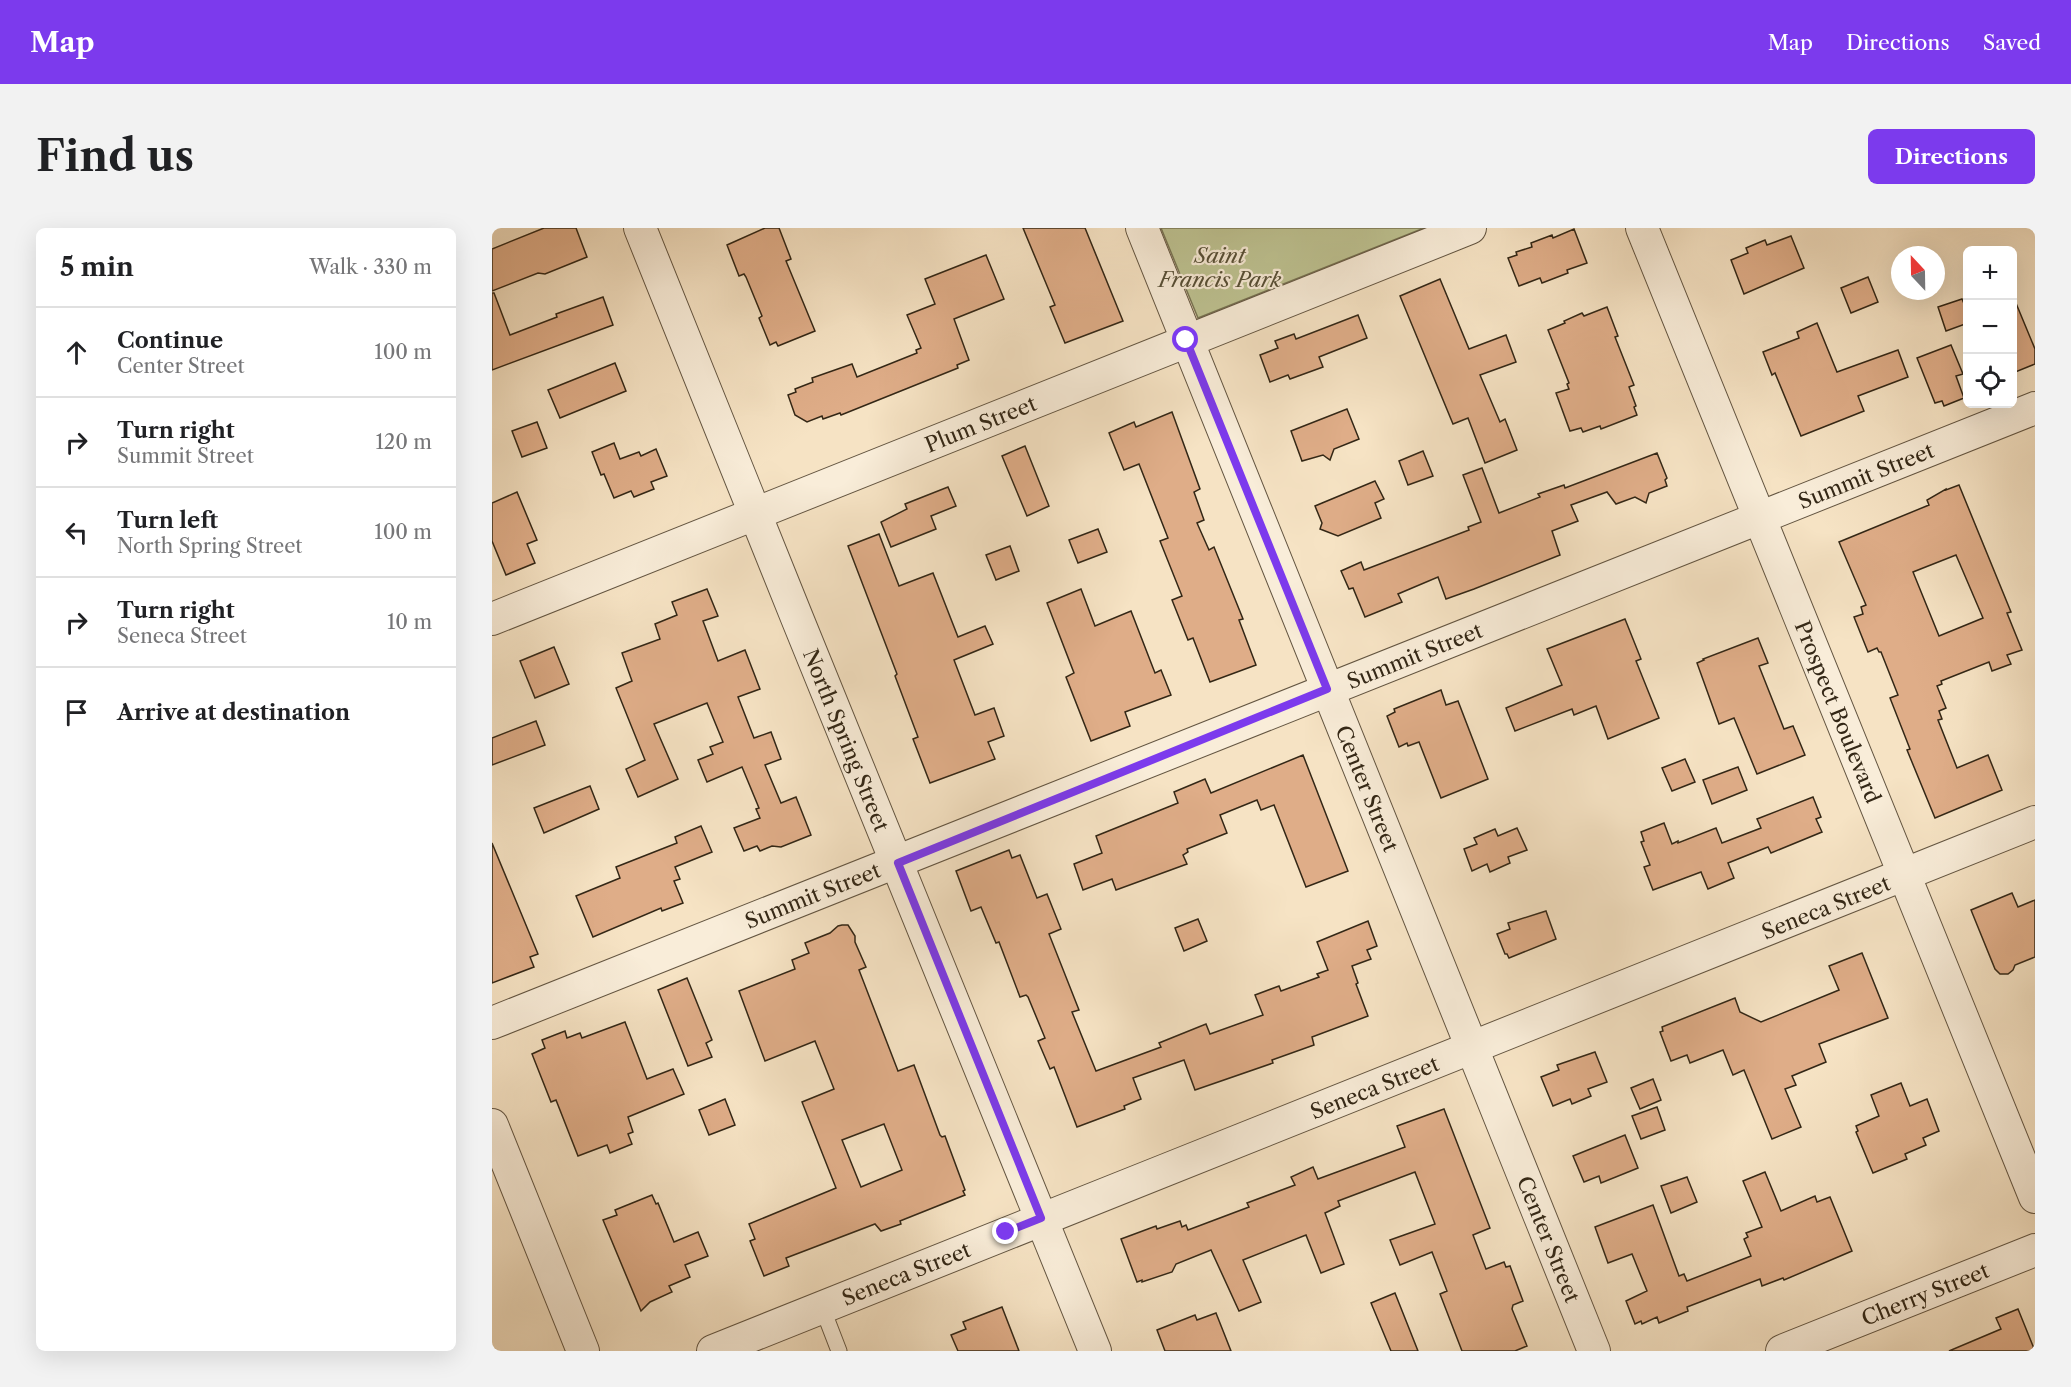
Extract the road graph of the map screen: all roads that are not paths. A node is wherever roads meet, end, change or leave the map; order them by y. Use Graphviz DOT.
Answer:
graph roads {
  1 [pos="640,228"];
  2 [pos="1142,228"];
  3 [pos="1470,228"];
  4 [pos="1642,228"];
  5 [pos="1186,340"];
  6 [pos="2035,408"];
  7 [pos="753,513"];
  8 [pos="1759,517"];
  9 [pos="492,619"];
  10 [pos="1327,689"];
  11 [pos="2035,822"];
  12 [pos="898,863"];
  13 [pos="1904,876"];
  14 [pos="492,1023"];
  15 [pos="1473,1049"];
  16 [pos="492,1125"];
  17 [pos="2035,1197"];
  18 [pos="1041,1218"];
  19 [pos="2035,1250"];
  20 [pos="822,1307"];
  21 [pos="582,1351"];
  22 [pos="713,1351"];
  23 [pos="839,1351"];
  24 [pos="1095,1351"];
  25 [pos="1594,1351"];
  26 [pos="1782,1351"];
  1 -- 7 [label="street, North Spring Street"];
  2 -- 5 [label="street, Center Street"];
  3 -- 5 [label="street, Plum Street"];
  4 -- 8 [label="street, Prospect Boulevard"];
  5 -- 7 [label="street, Plum Street"];
  5 -- 10 [label="street, Center Street"];
  6 -- 8 [label="street, Summit Street"];
  7 -- 9 [label="street, Plum Street"];
  7 -- 12 [label="street, North Spring Street"];
  8 -- 10 [label="street, Summit Street"];
  8 -- 13 [label="street, Prospect Boulevard"];
  10 -- 12 [label="street, Summit Street"];
  10 -- 15 [label="street, Center Street"];
  11 -- 13 [label="street, Seneca Street"];
  12 -- 14 [label="street, Summit Street"];
  12 -- 18 [label="street, North Spring Street"];
  13 -- 15 [label="street, Seneca Street"];
  13 -- 17 [label="street, Prospect Boulevard"];
  15 -- 18 [label="street, Seneca Street"];
  15 -- 25 [label="street, Center Street"];
  16 -- 21 [label="street"];
  18 -- 20 [label="street, Seneca Street"];
  18 -- 24 [label="street, North Spring Street"];
  19 -- 26 [label="street, Cherry Street"];
  20 -- 22 [label="street, Seneca Street"];
  20 -- 23 [label="lane"];
}
